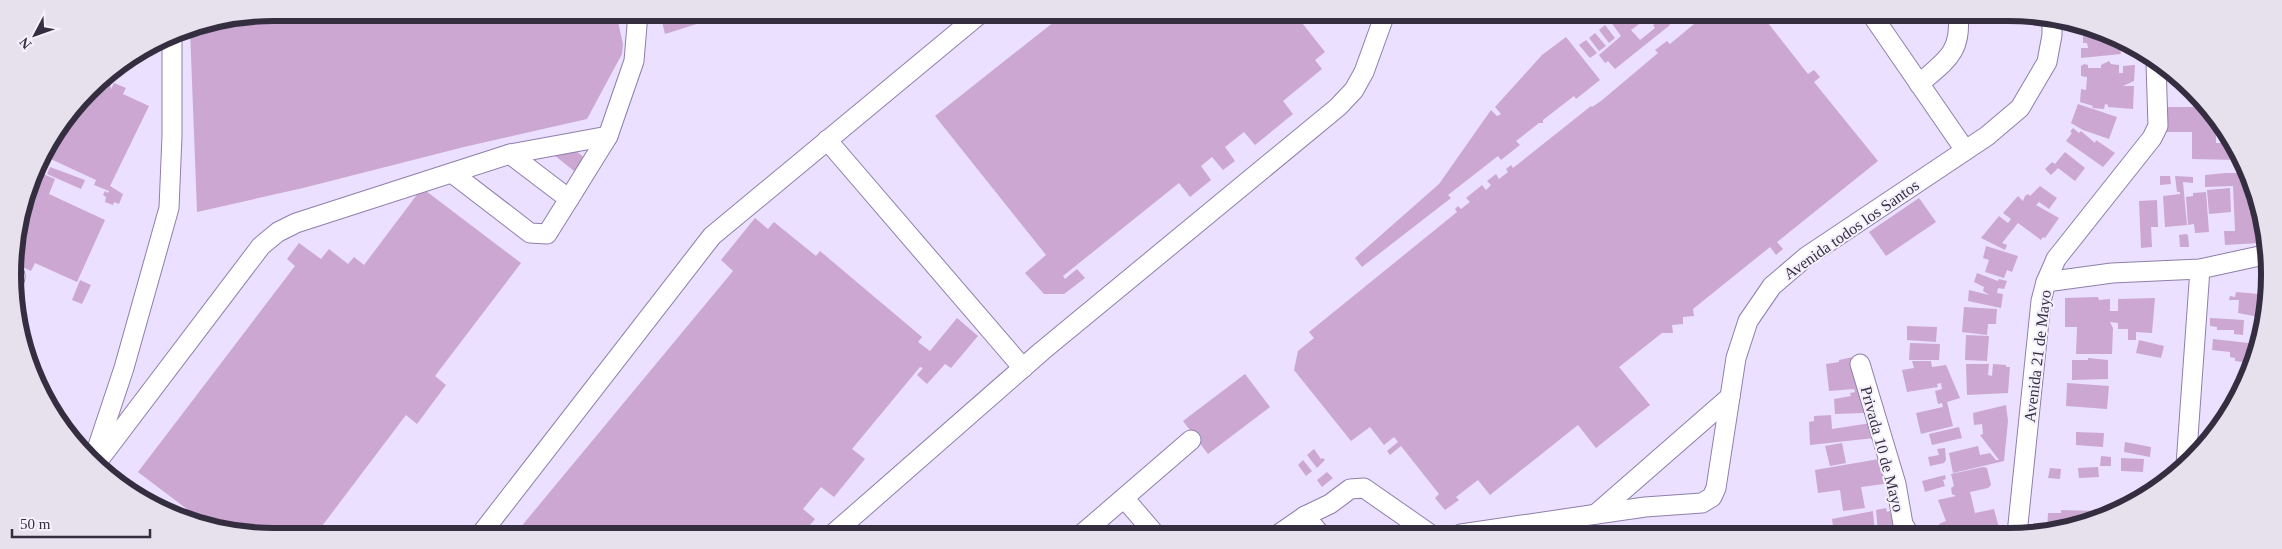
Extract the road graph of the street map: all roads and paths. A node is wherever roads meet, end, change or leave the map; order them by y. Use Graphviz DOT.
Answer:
graph roads {
  1 [pos="637,21"];
  2 [pos="971,21"];
  3 [pos="1382,21"];
  4 [pos="1876,21"];
  5 [pos="1959,21"];
  6 [pos="2052,25"];
  7 [pos="172,43"];
  8 [pos="2156,70"];
  9 [pos="1919,84"];
  10 [pos="608,136"];
  11 [pos="827,140"];
  12 [pos="1965,150"];
  13 [pos="510,154"];
  14 [pos="452,173"];
  15 [pos="570,199"];
  16 [pos="2260,256"];
  17 [pos="2200,269"];
  18 [pos="2046,282"];
  19 [pos="1860,364"];
  20 [pos="1022,368"];
  21 [pos="1730,397"];
  22 [pos="1191,440"];
  23 [pos="95,454"];
  24 [pos="2187,454"];
  25 [pos="100,458"];
  26 [pos="1124,498"];
  27 [pos="1596,514"];
  28 [pos="1305,516"];
  29 [pos="2018,527"];
  30 [pos="486,528"];
  31 [pos="840,528"];
  32 [pos="1089,528"];
  33 [pos="1150,528"];
  34 [pos="1288,528"];
  35 [pos="1315,528"];
  36 [pos="1421,528"];
  37 [pos="1502,528"];
  38 [pos="1905,528"];
  1 -- 10 [label="street"];
  2 -- 11 [label="street"];
  3 -- 20 [label="street"];
  4 -- 9 [label="street"];
  5 -- 9 [label="street"];
  6 -- 12 [label="street, Avenida todos los Santos"];
  7 -- 23 [label="street"];
  8 -- 18 [label="street, Avenida 21 de Mayo"];
  9 -- 12 [label="street"];
  10 -- 13 [label="street"];
  10 -- 15 [label="street"];
  11 -- 20 [label="street"];
  11 -- 30 [label="street"];
  12 -- 21 [label="street, Avenida todos los Santos"];
  13 -- 14 [label="street"];
  13 -- 15 [label="street"];
  14 -- 15 [label="street"];
  14 -- 25 [label="street"];
  16 -- 17 [label="street"];
  17 -- 18 [label="street"];
  17 -- 24 [label="street"];
  18 -- 29 [label="street, Avenida 21 de Mayo"];
  19 -- 38 [label="street, Privada 10 de Mayo"];
  20 -- 31 [label="street"];
  21 -- 27 [label="street"];
  21 -- 27 [label="street, Avenida todos los Santos"];
  22 -- 26 [label="street"];
  26 -- 32 [label="street"];
  26 -- 33 [label="street"];
  27 -- 37 [label="street, Avenida todos los Santos"];
  28 -- 34 [label="street"];
  28 -- 35 [label="street"];
  28 -- 36 [label="street"];
}
